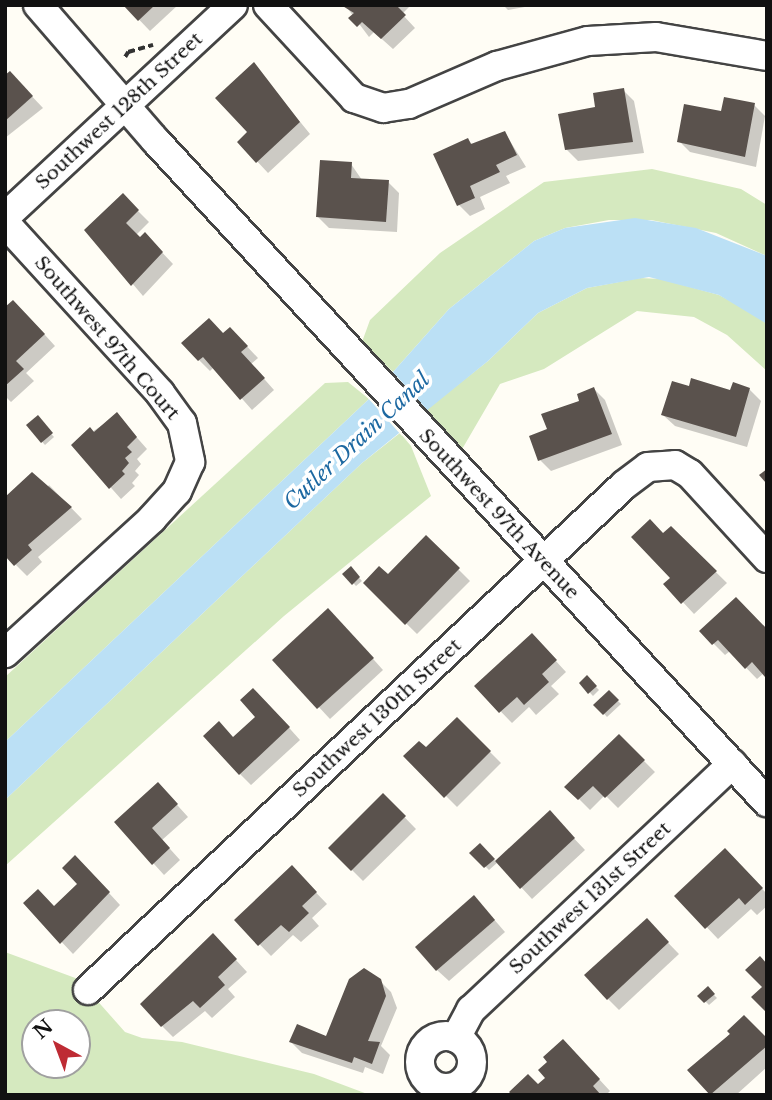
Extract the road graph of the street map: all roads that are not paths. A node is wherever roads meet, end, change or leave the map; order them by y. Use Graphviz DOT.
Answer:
graph roads {
  1 [pos="38,5"];
  2 [pos="233,5"];
  3 [pos="268,5"];
  4 [pos="767,56"];
  5 [pos="126,105"];
  6 [pos="5,217"];
  7 [pos="5,223"];
  8 [pos="767,558"];
  9 [pos="543,562"];
  10 [pos="5,653"];
  11 [pos="732,764"];
  12 [pos="767,802"];
  13 [pos="88,990"];
  14 [pos="456,1038"];
  1 -- 5 [label="street, Southwest 97th Avenue"];
  2 -- 5 [label="street, Southwest 128th Street"];
  3 -- 4 [label="street"];
  5 -- 6 [label="street, Southwest 128th Street"];
  5 -- 9 [label="street, Southwest 97th Avenue"];
  7 -- 10 [label="street, Southwest 97th Court"];
  8 -- 9 [label="street, Southwest 130th Street"];
  9 -- 11 [label="street, Southwest 97th Avenue"];
  9 -- 13 [label="street, Southwest 130th Street"];
  11 -- 12 [label="street, Southwest 97th Avenue"];
  11 -- 14 [label="street, Southwest 131st Street"];
}
